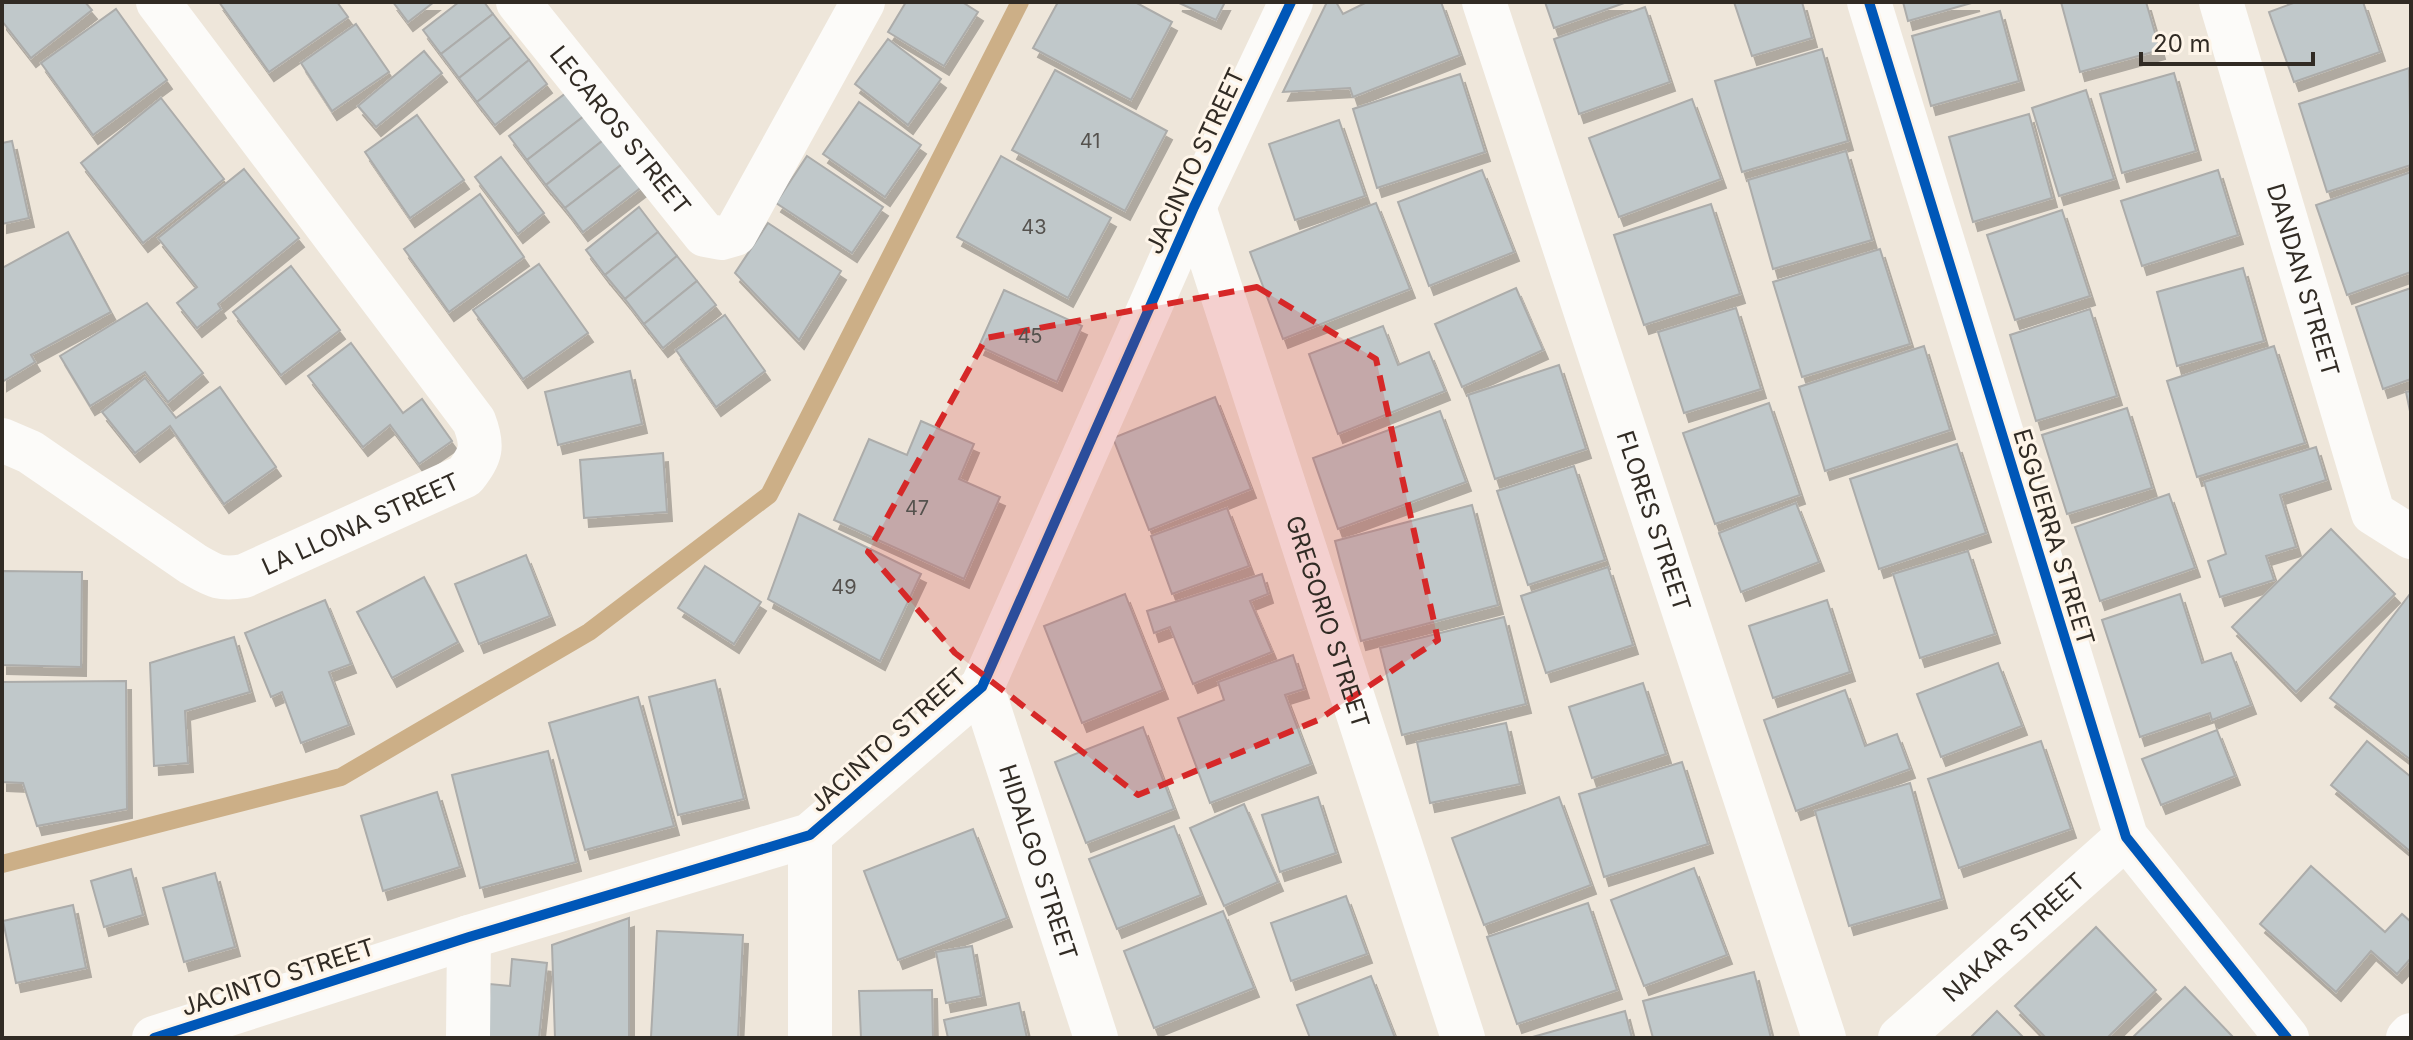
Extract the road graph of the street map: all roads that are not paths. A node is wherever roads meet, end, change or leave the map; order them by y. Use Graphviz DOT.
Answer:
graph roads {
  1 [pos="158,2"];
  2 [pos="518,2"];
  3 [pos="1291,2"];
  4 [pos="1484,2"];
  5 [pos="1869,2"];
  6 [pos="2221,2"];
  7 [pos="858,4"];
  8 [pos="1194,207"];
  9 [pos="2,440"];
  10 [pos="2411,537"];
  11 [pos="982,687"];
  12 [pos="810,835"];
  13 [pos="2126,837"];
  14 [pos="469,937"];
  15 [pos="154,1038"];
  16 [pos="468,1038"];
  17 [pos="810,1038"];
  18 [pos="1096,1038"];
  19 [pos="1463,1038"];
  20 [pos="1824,1038"];
  21 [pos="1900,1038"];
  22 [pos="2287,1038"];
  1 -- 9 [label="street, LA LLONA STREET"];
  2 -- 7 [label="street, LECAROS STREET"];
  3 -- 8 [label="street, JACINTO STREET"];
  4 -- 20 [label="street, FLORES STREET"];
  5 -- 13 [label="street, ESGUERRA STREET"];
  6 -- 10 [label="street, DANDAN STREET"];
  8 -- 11 [label="street, JACINTO STREET"];
  8 -- 19 [label="street, GREGORIO STREET"];
  11 -- 12 [label="street, JACINTO STREET"];
  11 -- 18 [label="street, HIDALGO STREET"];
  12 -- 14 [label="street, JACINTO STREET"];
  12 -- 17 [label="street"];
  13 -- 21 [label="street, NAKAR STREET"];
  13 -- 22 [label="street, ESGUERRA STREET"];
  14 -- 15 [label="street, JACINTO STREET"];
  14 -- 16 [label="street"];
}
